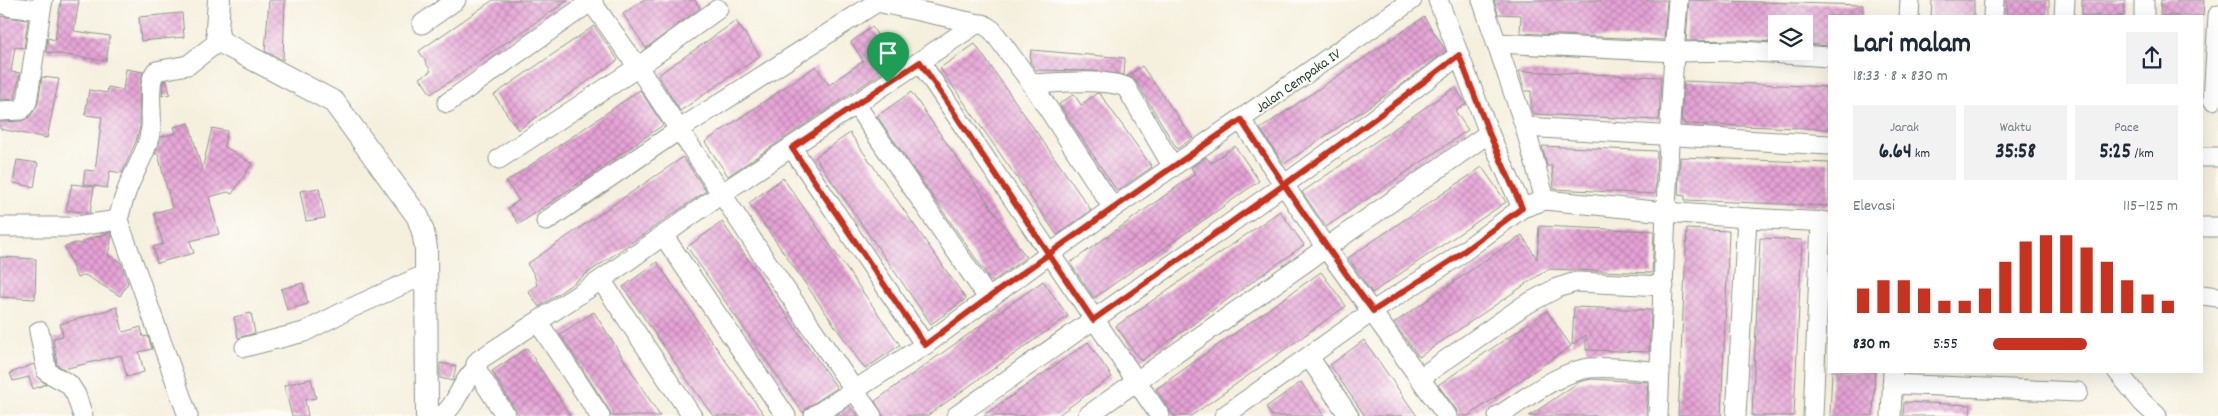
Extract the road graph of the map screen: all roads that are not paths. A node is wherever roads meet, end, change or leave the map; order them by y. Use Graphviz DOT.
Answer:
graph roads {
  1 [pos="218,0"];
  2 [pos="456,0"];
  3 [pos="591,0"];
  4 [pos="1412,0"];
  5 [pos="1438,0"];
  6 [pos="1482,0"];
  7 [pos="1678,0"];
  8 [pos="1910,0"];
  9 [pos="1994,0"];
  10 [pos="2065,0"];
  11 [pos="2144,0"];
  12 [pos="877,1"];
  13 [pos="0,3"];
  14 [pos="42,5"];
  15 [pos="718,10"];
  16 [pos="1909,15"];
  17 [pos="1993,15"];
  18 [pos="2064,15"];
  19 [pos="2144,15"];
  20 [pos="2218,15"];
  21 [pos="422,24"];
  22 [pos="979,24"];
  23 [pos="219,41"];
  24 [pos="1496,43"];
  25 [pos="1674,52"];
  26 [pos="1459,55"];
  27 [pos="1828,57"];
  28 [pos="920,62"];
  29 [pos="638,67"];
  30 [pos="1032,84"];
  31 [pos="2213,100"];
  32 [pos="448,102"];
  33 [pos="856,105"];
  34 [pos="0,111"];
  35 [pos="1241,120"];
  36 [pos="1525,127"];
  37 [pos="680,129"];
  38 [pos="1489,133"];
  39 [pos="1670,134"];
  40 [pos="1828,145"];
  41 [pos="792,148"];
  42 [pos="2218,156"];
  43 [pos="2203,157"];
  44 [pos="499,159"];
  45 [pos="1173,167"];
  46 [pos="1284,186"];
  47 [pos="721,194"];
  48 [pos="1545,200"];
  49 [pos="1113,208"];
  50 [pos="1522,208"];
  51 [pos="1665,212"];
  52 [pos="1747,218"];
  53 [pos="118,220"];
  54 [pos="546,221"];
  55 [pos="1825,222"];
  56 [pos="0,227"];
  57 [pos="2203,227"];
  58 [pos="2218,228"];
  59 [pos="663,235"];
  60 [pos="1326,248"];
  61 [pos="1050,254"];
  62 [pos="426,274"];
  63 [pos="601,280"];
  64 [pos="1664,286"];
  65 [pos="2203,295"];
  66 [pos="2218,297"];
  67 [pos="988,298"];
  68 [pos="1373,311"];
  69 [pos="1093,320"];
  70 [pos="538,322"];
  71 [pos="40,332"];
  72 [pos="925,345"];
  73 [pos="245,347"];
  74 [pos="1309,357"];
  75 [pos="476,369"];
  76 [pos="1660,372"];
  77 [pos="2119,373"];
  78 [pos="1893,377"];
  79 [pos="1420,378"];
  80 [pos="1136,383"];
  81 [pos="852,390"];
  82 [pos="2078,392"];
  83 [pos="1250,409"];
  84 [pos="83,416"];
  85 [pos="188,416"];
  86 [pos="427,416"];
  87 [pos="441,416"];
  88 [pos="506,416"];
  89 [pos="600,416"];
  90 [pos="692,416"];
  91 [pos="786,416"];
  92 [pos="814,416"];
  93 [pos="872,416"];
  94 [pos="956,416"];
  95 [pos="1087,416"];
  96 [pos="1160,416"];
  97 [pos="1224,416"];
  98 [pos="1349,416"];
  99 [pos="1447,416"];
  100 [pos="1498,416"];
  101 [pos="1658,416"];
  102 [pos="1736,416"];
  103 [pos="1813,416"];
  104 [pos="1890,416"];
  105 [pos="2157,416"];
  1 -- 23 [label="street"];
  2 -- 21 [label="street"];
  3 -- 29 [label="street"];
  3 -- 32 [label="street"];
  4 -- 35 [label="street, Jalan Cempaka IV"];
  5 -- 26 [label="street"];
  6 -- 24 [label="street"];
  7 -- 25 [label="street"];
  8 -- 16 [label="street"];
  9 -- 17 [label="street"];
  10 -- 18 [label="street"];
  11 -- 19 [label="street"];
  12 -- 22 [label="street"];
  12 -- 37 [label="street"];
  13 -- 14 [label="street"];
  14 -- 34 [label="street"];
  15 -- 29 [label="street"];
  20 -- 31 [label="street"];
  22 -- 28 [label="street"];
  22 -- 30 [label="street"];
  23 -- 53 [label="street"];
  23 -- 62 [label="street"];
  24 -- 25 [label="street"];
  24 -- 36 [label="street"];
  25 -- 27 [label="street"];
  25 -- 39 [label="street"];
  26 -- 38 [label="street"];
  26 -- 46 [label="street"];
  28 -- 33 [label="street"];
  28 -- 61 [label="street"];
  29 -- 37 [label="street"];
  29 -- 44 [label="street"];
  30 -- 45 [label="street"];
  30 -- 49 [label="street"];
  33 -- 41 [label="street"];
  33 -- 67 [label="street"];
  35 -- 45 [label="street, Jalan Cempaka IV"];
  35 -- 46 [label="street"];
  36 -- 39 [label="street"];
  36 -- 48 [label="street"];
  37 -- 47 [label="street"];
  37 -- 54 [label="street"];
  38 -- 50 [label="street"];
  38 -- 60 [label="street"];
  39 -- 40 [label="street"];
  39 -- 51 [label="street"];
  41 -- 47 [label="street"];
  41 -- 72 [label="street"];
  42 -- 43 [label="street"];
  45 -- 49 [label="street, Jalan Cempaka IV"];
  46 -- 60 [label="street"];
  46 -- 69 [label="street"];
  47 -- 59 [label="street"];
  47 -- 81 [label="street"];
  48 -- 50 [label="street"];
  48 -- 51 [label="street"];
  49 -- 61 [label="street, Jalan Cempaka IV"];
  50 -- 68 [label="street"];
  51 -- 52 [label="street"];
  51 -- 64 [label="street"];
  52 -- 55 [label="street"];
  52 -- 102 [label="street"];
  53 -- 56 [label="street"];
  53 -- 85 [label="street"];
  55 -- 103 [label="street"];
  57 -- 58 [label="street"];
  59 -- 63 [label="street"];
  59 -- 91 [label="street"];
  60 -- 68 [label="street"];
  60 -- 80 [label="street"];
  61 -- 67 [label="street, Jalan Cempaka IV"];
  61 -- 69 [label="street"];
  62 -- 73 [label="street"];
  62 -- 86 [label="street"];
  63 -- 70 [label="street"];
  63 -- 90 [label="street"];
  64 -- 76 [label="street"];
  64 -- 79 [label="street"];
  65 -- 66 [label="street"];
  67 -- 72 [label="street, Jalan Cempaka IV"];
  68 -- 74 [label="street"];
  68 -- 79 [label="street"];
  69 -- 80 [label="street"];
  69 -- 94 [label="street"];
  70 -- 75 [label="street"];
  70 -- 89 [label="street"];
  71 -- 84 [label="street"];
  72 -- 81 [label="street, Jalan Cempaka IV"];
  74 -- 83 [label="street"];
  74 -- 98 [label="street"];
  75 -- 87 [label="street"];
  75 -- 88 [label="street"];
  76 -- 100 [label="street"];
  76 -- 101 [label="street"];
  77 -- 105 [label="street"];
  78 -- 82 [label="street"];
  78 -- 104 [label="street"];
  79 -- 99 [label="street"];
  80 -- 95 [label="street"];
  80 -- 96 [label="street"];
  81 -- 92 [label="street, Jalan Cempaka IV"];
  81 -- 93 [label="street"];
  83 -- 97 [label="street"];
}
